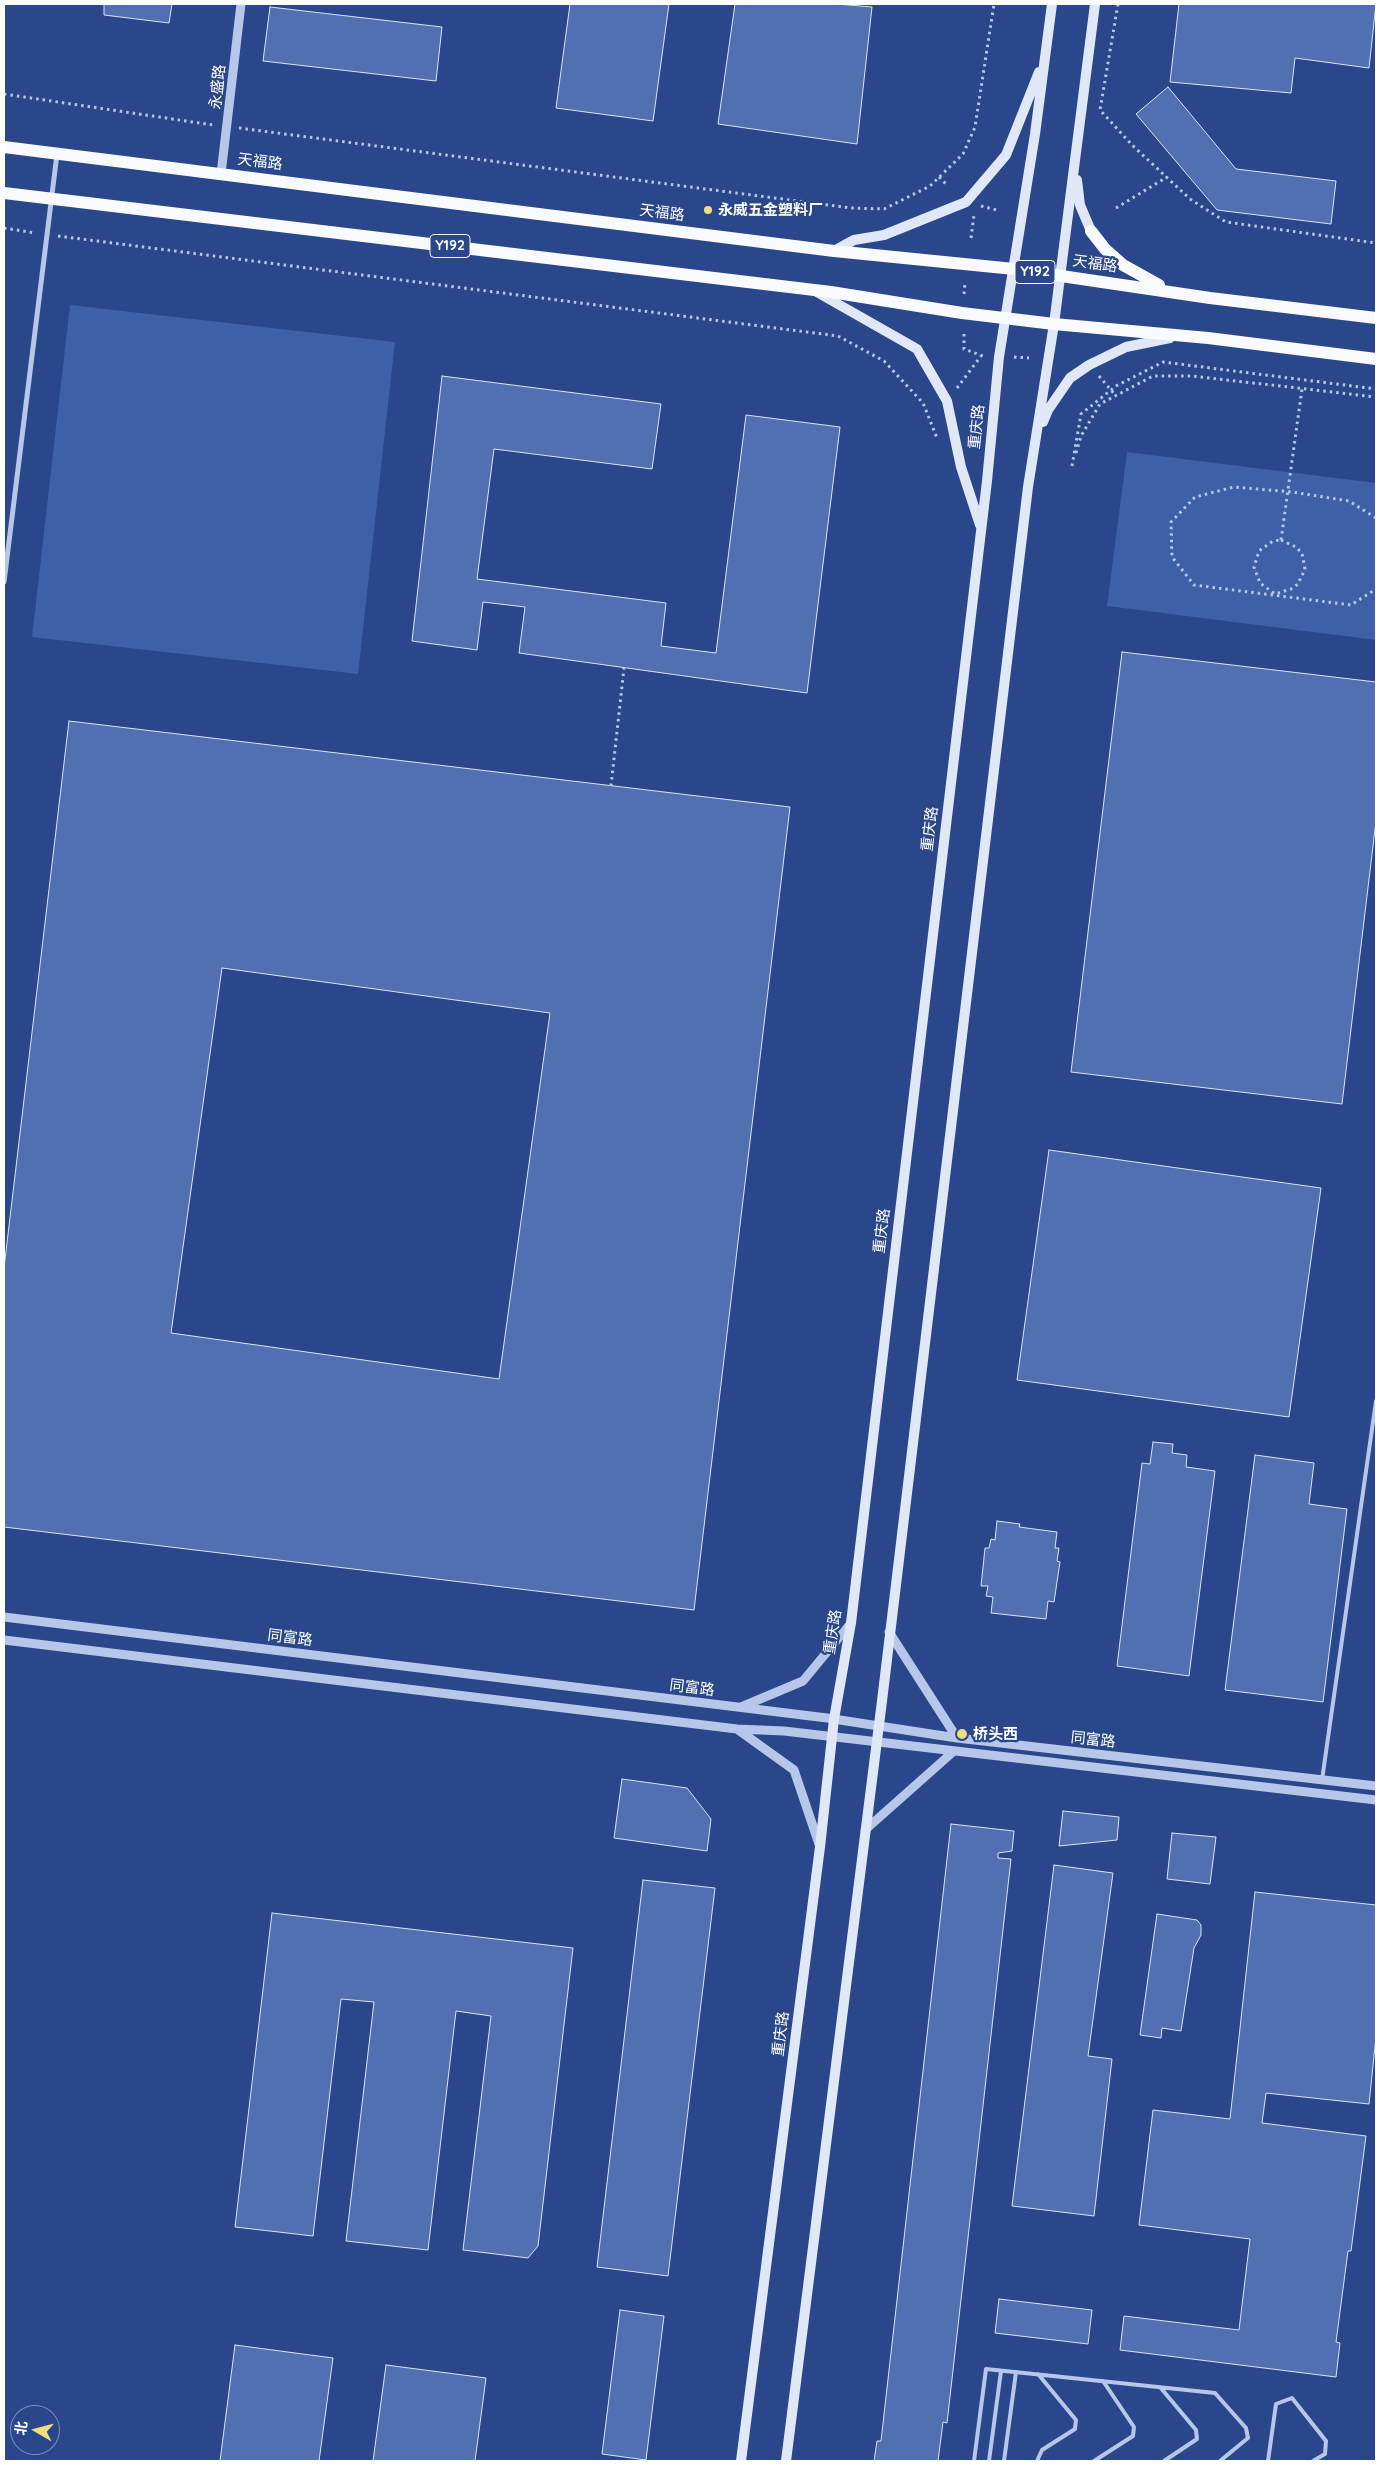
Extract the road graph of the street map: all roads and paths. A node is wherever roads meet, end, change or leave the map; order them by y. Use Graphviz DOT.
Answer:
graph roads {
  1 [pos="241,4"];
  2 [pos="994,4"];
  3 [pos="1052,4"];
  4 [pos="1095,4"];
  5 [pos="1118,4"];
  6 [pos="1045,58"];
  7 [pos="4,94"];
  8 [pos="228,127"];
  9 [pos="1078,139"];
  10 [pos="4,147"];
  11 [pos="57,154"];
  12 [pos="221,174"];
  13 [pos="939,177"];
  14 [pos="1167,177"];
  15 [pos="947,185"];
  16 [pos="4,193"];
  17 [pos="52,198"];
  18 [pos="975,204"];
  19 [pos="1116,208"];
  20 [pos="997,210"];
  21 [pos="974,213"];
  22 [pos="4,228"];
  23 [pos="1091,231"];
  24 [pos="48,234"];
  25 [pos="971,238"];
  26 [pos="1376,242"];
  27 [pos="834,251"];
  28 [pos="1014,269"];
  29 [pos="1059,275"];
  30 [pos="965,283"];
  31 [pos="812,290"];
  32 [pos="1176,292"];
  33 [pos="964,294"];
  34 [pos="1005,318"];
  35 [pos="1376,318"];
  36 [pos="1054,324"];
  37 [pos="964,334"];
  38 [pos="1176,337"];
  39 [pos="990,356"];
  40 [pos="1019,358"];
  41 [pos="1029,358"];
  42 [pos="1376,359"];
  43 [pos="1098,375"];
  44 [pos="1302,389"];
  45 [pos="1376,389"];
  46 [pos="1112,390"];
  47 [pos="1116,396"];
  48 [pos="1376,397"];
  49 [pos="1038,434"];
  50 [pos="938,439"];
  51 [pos="1288,491"];
  52 [pos="1376,518"];
  53 [pos="981,529"];
  54 [pos="1281,540"];
  55 [pos="4,582"];
  56 [pos="1376,590"];
  57 [pos="1274,594"];
  58 [pos="624,668"];
  59 [pos="612,786"];
  60 [pos="1376,1401"];
  61 [pos="4,1617"];
  62 [pos="850,1623"];
  63 [pos="889,1632"];
  64 [pos="4,1640"];
  65 [pos="741,1707"];
  66 [pos="834,1718"];
  67 [pos="879,1726"];
  68 [pos="737,1729"];
  69 [pos="832,1738"];
  70 [pos="957,1738"];
  71 [pos="877,1742"];
  72 [pos="954,1751"];
  73 [pos="1322,1780"];
  74 [pos="1376,1786"];
  75 [pos="1376,1800"];
  76 [pos="865,1830"];
  77 [pos="820,1847"];
  78 [pos="1001,2371"];
  79 [pos="1016,2372"];
  80 [pos="1038,2374"];
  81 [pos="1103,2381"];
  82 [pos="1160,2387"];
  83 [pos="741,2461"];
  84 [pos="786,2461"];
  85 [pos="974,2461"];
  86 [pos="988,2461"];
  87 [pos="1004,2461"];
  88 [pos="1037,2461"];
  89 [pos="1094,2461"];
  90 [pos="1164,2461"];
  91 [pos="1220,2461"];
  92 [pos="1268,2461"];
  93 [pos="1313,2461"];
  1 -- 8 [label="street, 永盛路"];
  2 -- 13 [label="path"];
  3 -- 6 [label="main road, 重庆路"];
  4 -- 9 [label="main road"];
  5 -- 14 [label="path"];
  6 -- 27 [label="main road"];
  6 -- 28 [label="main road, 重庆路"];
  7 -- 8 [label="path"];
  8 -- 12 [label="street, 永盛路"];
  8 -- 13 [label="path"];
  9 -- 23 [label="main road"];
  9 -- 29 [label="main road"];
  10 -- 11 [label="main road, 天福路 / Y192"];
  11 -- 12 [label="main road, 天福路 / Y192"];
  11 -- 17 [label="street"];
  12 -- 27 [label="main road, 天福路 / Y192"];
  13 -- 15 [label="path"];
  14 -- 19 [label="path"];
  14 -- 26 [label="path"];
  16 -- 17 [label="main road, Y192"];
  17 -- 24 [label="street"];
  17 -- 31 [label="main road, Y192"];
  18 -- 20 [label="path"];
  21 -- 25 [label="path"];
  22 -- 24 [label="path"];
  23 -- 32 [label="main road"];
  24 -- 50 [label="path"];
  24 -- 55 [label="street"];
  27 -- 28 [label="main road, 天福路 / Y192"];
  28 -- 29 [label="main road, 天福路 / Y192"];
  28 -- 34 [label="main road, 重庆路"];
  29 -- 32 [label="main road, 天福路 / Y192"];
  29 -- 36 [label="main road"];
  30 -- 33 [label="path"];
  31 -- 34 [label="main road, Y192"];
  31 -- 53 [label="main road"];
  32 -- 35 [label="main road, 天福路 / Y192"];
  34 -- 36 [label="main road, Y192"];
  34 -- 53 [label="main road, 重庆路"];
  36 -- 38 [label="main road, Y192"];
  36 -- 49 [label="main road"];
  37 -- 39 [label="path"];
  38 -- 42 [label="main road, Y192"];
  38 -- 49 [label="main road, Y192"];
  40 -- 41 [label="path"];
  43 -- 46 [label="path"];
  44 -- 47 [label="path"];
  44 -- 48 [label="path"];
  44 -- 51 [label="path"];
  45 -- 46 [label="path"];
  46 -- 47 [label="path"];
  46 -- 47 [label="path"];
  49 -- 63 [label="main road"];
  51 -- 52 [label="path"];
  51 -- 54 [label="path"];
  51 -- 57 [label="path"];
  53 -- 62 [label="main road, 重庆路"];
  54 -- 57 [label="path"];
  54 -- 57 [label="path"];
  56 -- 57 [label="path"];
  58 -- 59 [label="path"];
  60 -- 73 [label="lane"];
  61 -- 65 [label="street, 同富路"];
  62 -- 65 [label="street"];
  62 -- 66 [label="main road, 重庆路"];
  63 -- 67 [label="main road"];
  63 -- 70 [label="street"];
  64 -- 68 [label="street, 同富路"];
  65 -- 66 [label="street, 同富路"];
  66 -- 67 [label="street, 同富路"];
  66 -- 69 [label="main road, 重庆路"];
  67 -- 70 [label="street, 同富路"];
  67 -- 71 [label="main road"];
  68 -- 69 [label="street, 同富路"];
  68 -- 77 [label="street"];
  69 -- 71 [label="street, 同富路"];
  69 -- 77 [label="main road, 重庆路"];
  70 -- 73 [label="street, 同富路"];
  71 -- 72 [label="street, 同富路"];
  71 -- 76 [label="main road"];
  72 -- 75 [label="street, 同富路"];
  72 -- 76 [label="street"];
  73 -- 74 [label="street, 同富路"];
  76 -- 84 [label="main road"];
  77 -- 83 [label="main road, 重庆路"];
  78 -- 79 [label="lane"];
  78 -- 85 [label="lane"];
  78 -- 86 [label="lane"];
  79 -- 80 [label="lane"];
  79 -- 87 [label="lane"];
  80 -- 81 [label="lane"];
  80 -- 88 [label="lane"];
  81 -- 82 [label="lane"];
  81 -- 89 [label="lane"];
  82 -- 90 [label="lane"];
  82 -- 91 [label="lane"];
  92 -- 93 [label="lane"];
}
